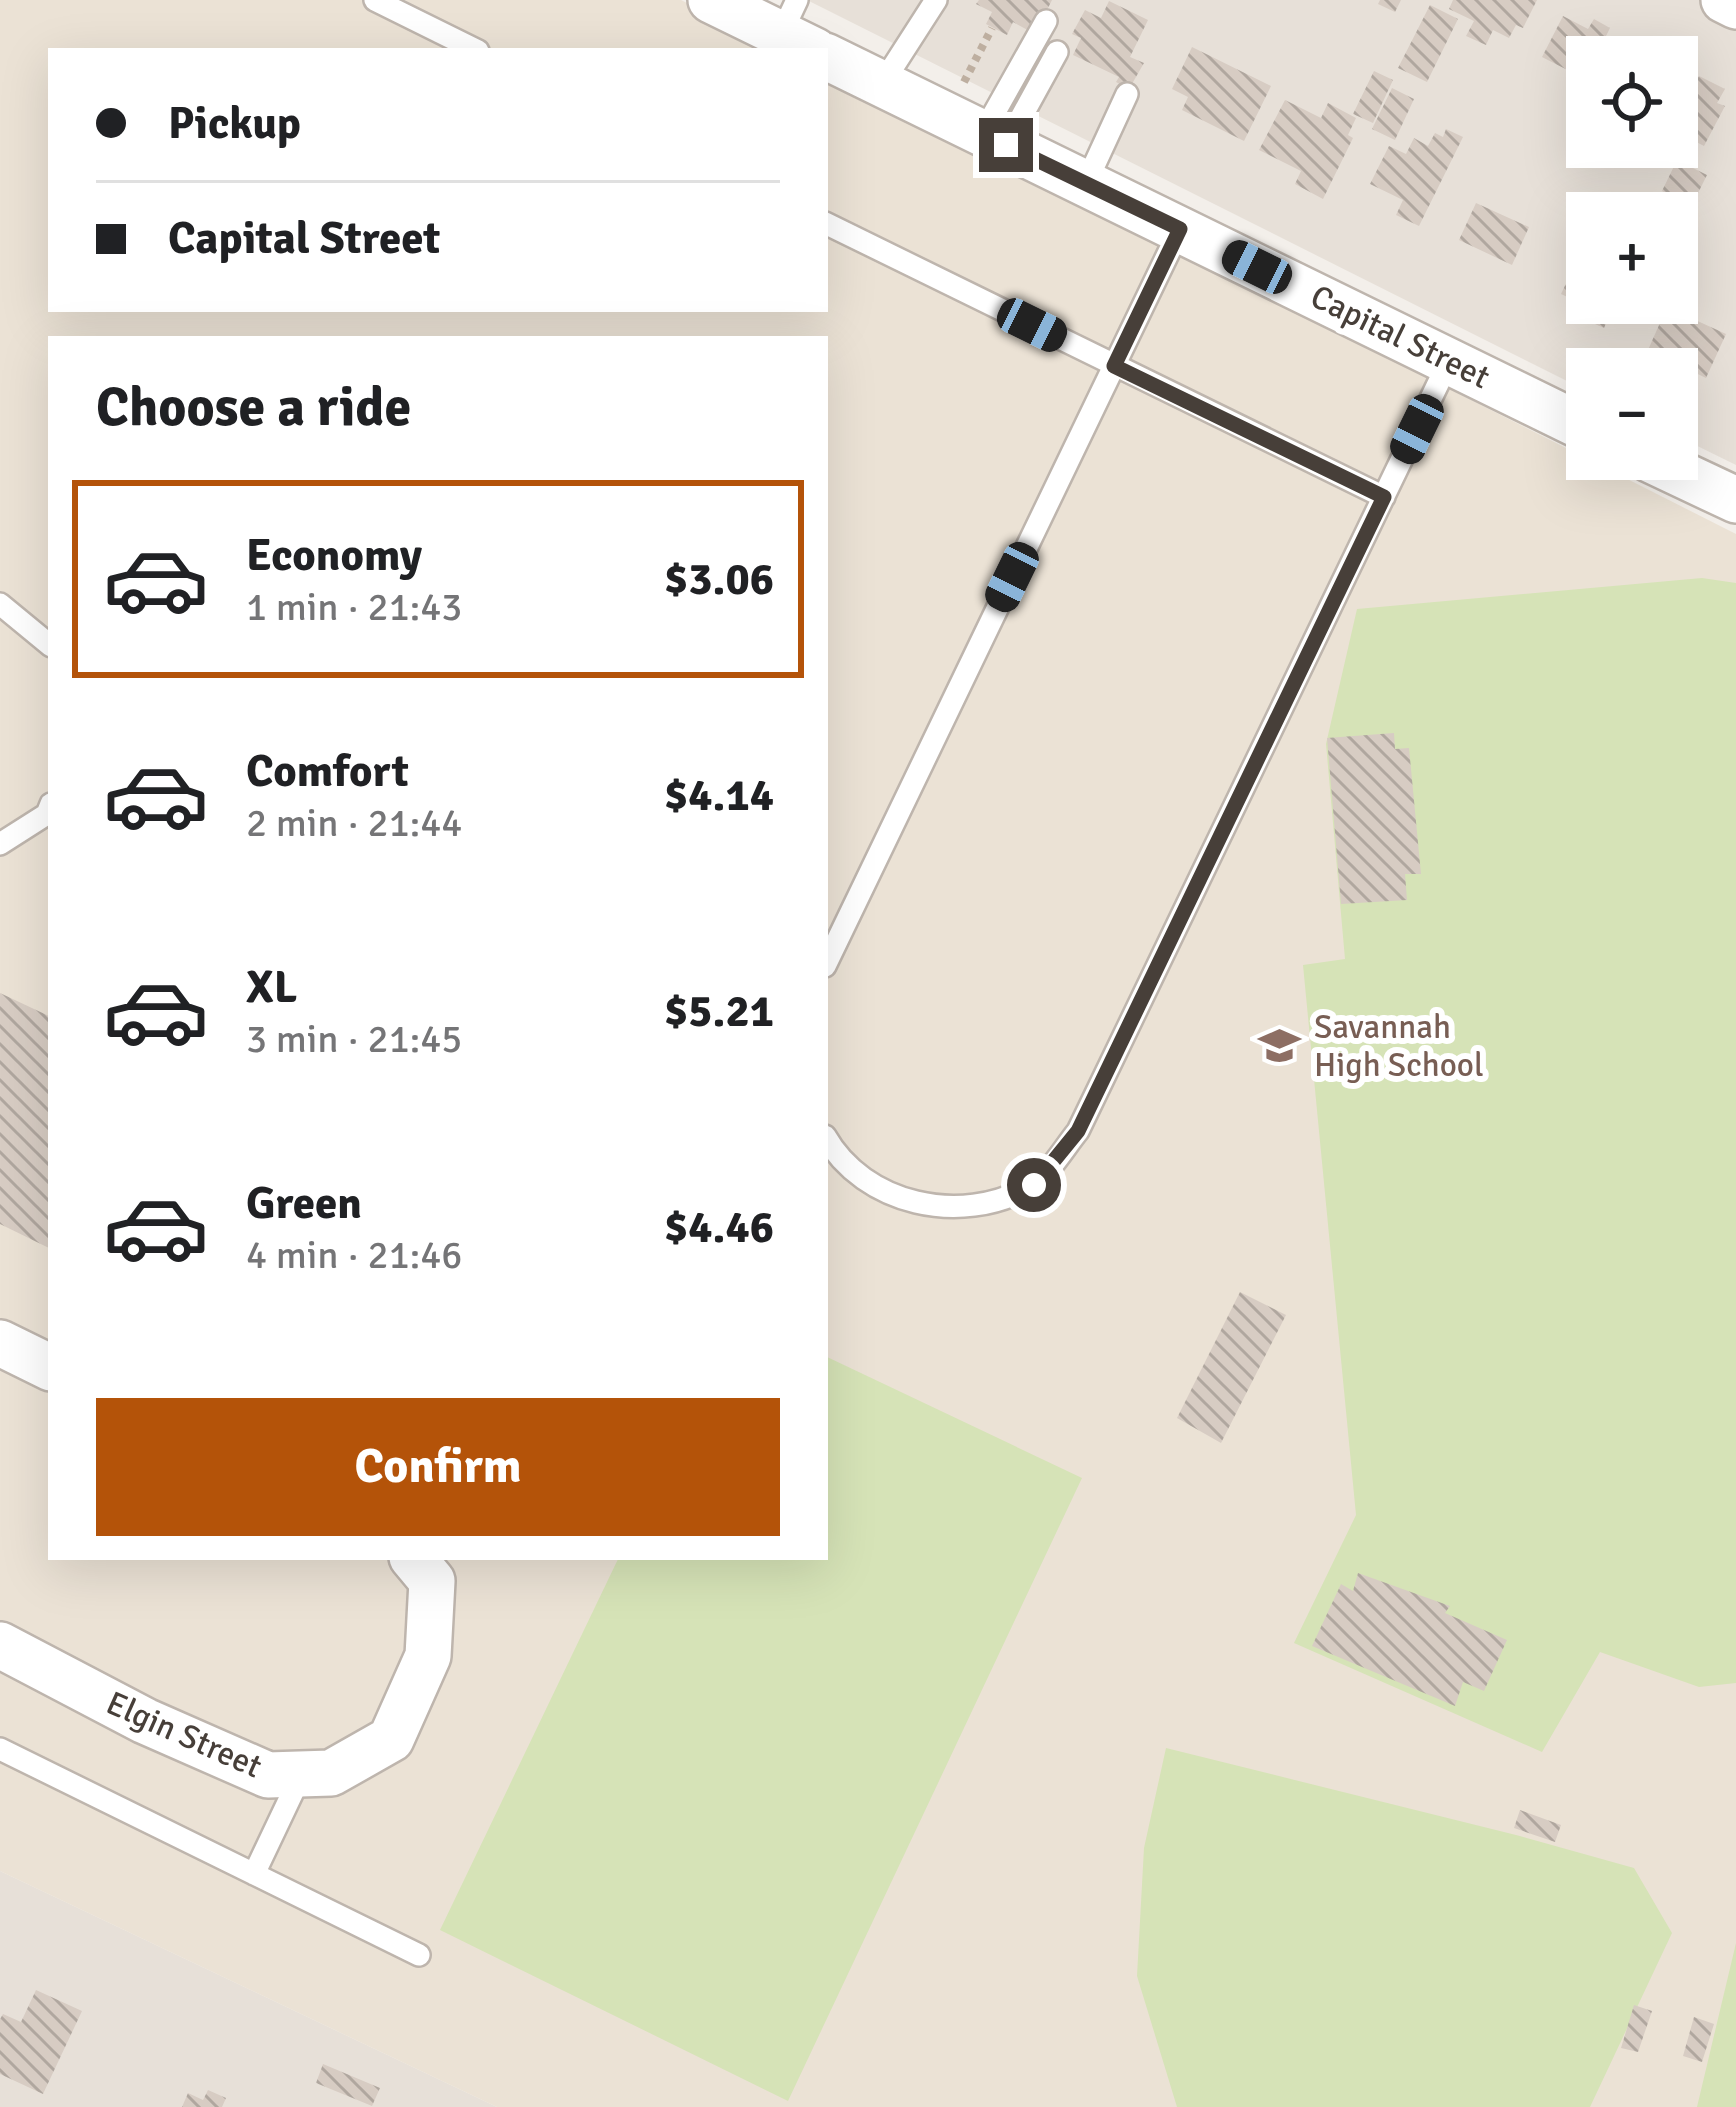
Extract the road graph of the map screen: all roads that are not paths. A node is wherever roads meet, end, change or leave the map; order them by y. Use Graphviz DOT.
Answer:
graph roads {
  1 [pos="375,0"];
  2 [pos="711,0"];
  3 [pos="936,0"];
  4 [pos="1724,0"];
  5 [pos="1736,6"];
  6 [pos="1046,21"];
  7 [pos="798,28"];
  8 [pos="472,48"];
  9 [pos="1057,52"];
  10 [pos="828,57"];
  11 [pos="882,84"];
  12 [pos="1127,94"];
  13 [pos="978,131"];
  14 [pos="1086,183"];
  15 [pos="828,224"];
  16 [pos="1180,229"];
  17 [pos="1449,362"];
  18 [pos="1114,366"];
  19 [pos="1566,419"];
  20 [pos="1694,480"];
  21 [pos="1384,497"];
  22 [pos="1736,500"];
  23 [pos="0,604"];
  24 [pos="48,644"];
  25 [pos="48,812"];
  26 [pos="0,844"];
  27 [pos="828,960"];
  28 [pos="828,1141"];
  29 [pos="0,1343"];
  30 [pos="48,1367"];
  31 [pos="414,1560"];
  32 [pos="0,1645"];
  33 [pos="0,1749"];
  34 [pos="302,1775"];
  35 [pos="254,1874"];
  36 [pos="419,1955"];
  1 -- 8 [label="lane"];
  2 -- 7 [label="street"];
  3 -- 11 [label="lane"];
  4 -- 5 [label="street"];
  6 -- 13 [label="lane"];
  9 -- 13 [label="lane"];
  10 -- 11 [label="street, Capital Street"];
  11 -- 13 [label="street, Capital Street"];
  12 -- 14 [label="lane"];
  13 -- 14 [label="street, Capital Street"];
  14 -- 16 [label="street, Capital Street"];
  15 -- 18 [label="lane"];
  16 -- 17 [label="street, Capital Street"];
  16 -- 18 [label="lane"];
  17 -- 19 [label="street, Capital Street"];
  17 -- 21 [label="lane"];
  18 -- 21 [label="lane"];
  18 -- 27 [label="lane"];
  20 -- 22 [label="street"];
  21 -- 28 [label="lane"];
  23 -- 24 [label="lane"];
  25 -- 26 [label="lane"];
  29 -- 30 [label="street"];
  31 -- 34 [label="street, Elgin Street"];
  32 -- 34 [label="street, Elgin Street"];
  33 -- 35 [label="lane"];
  34 -- 35 [label="lane"];
  35 -- 36 [label="lane"];
}
